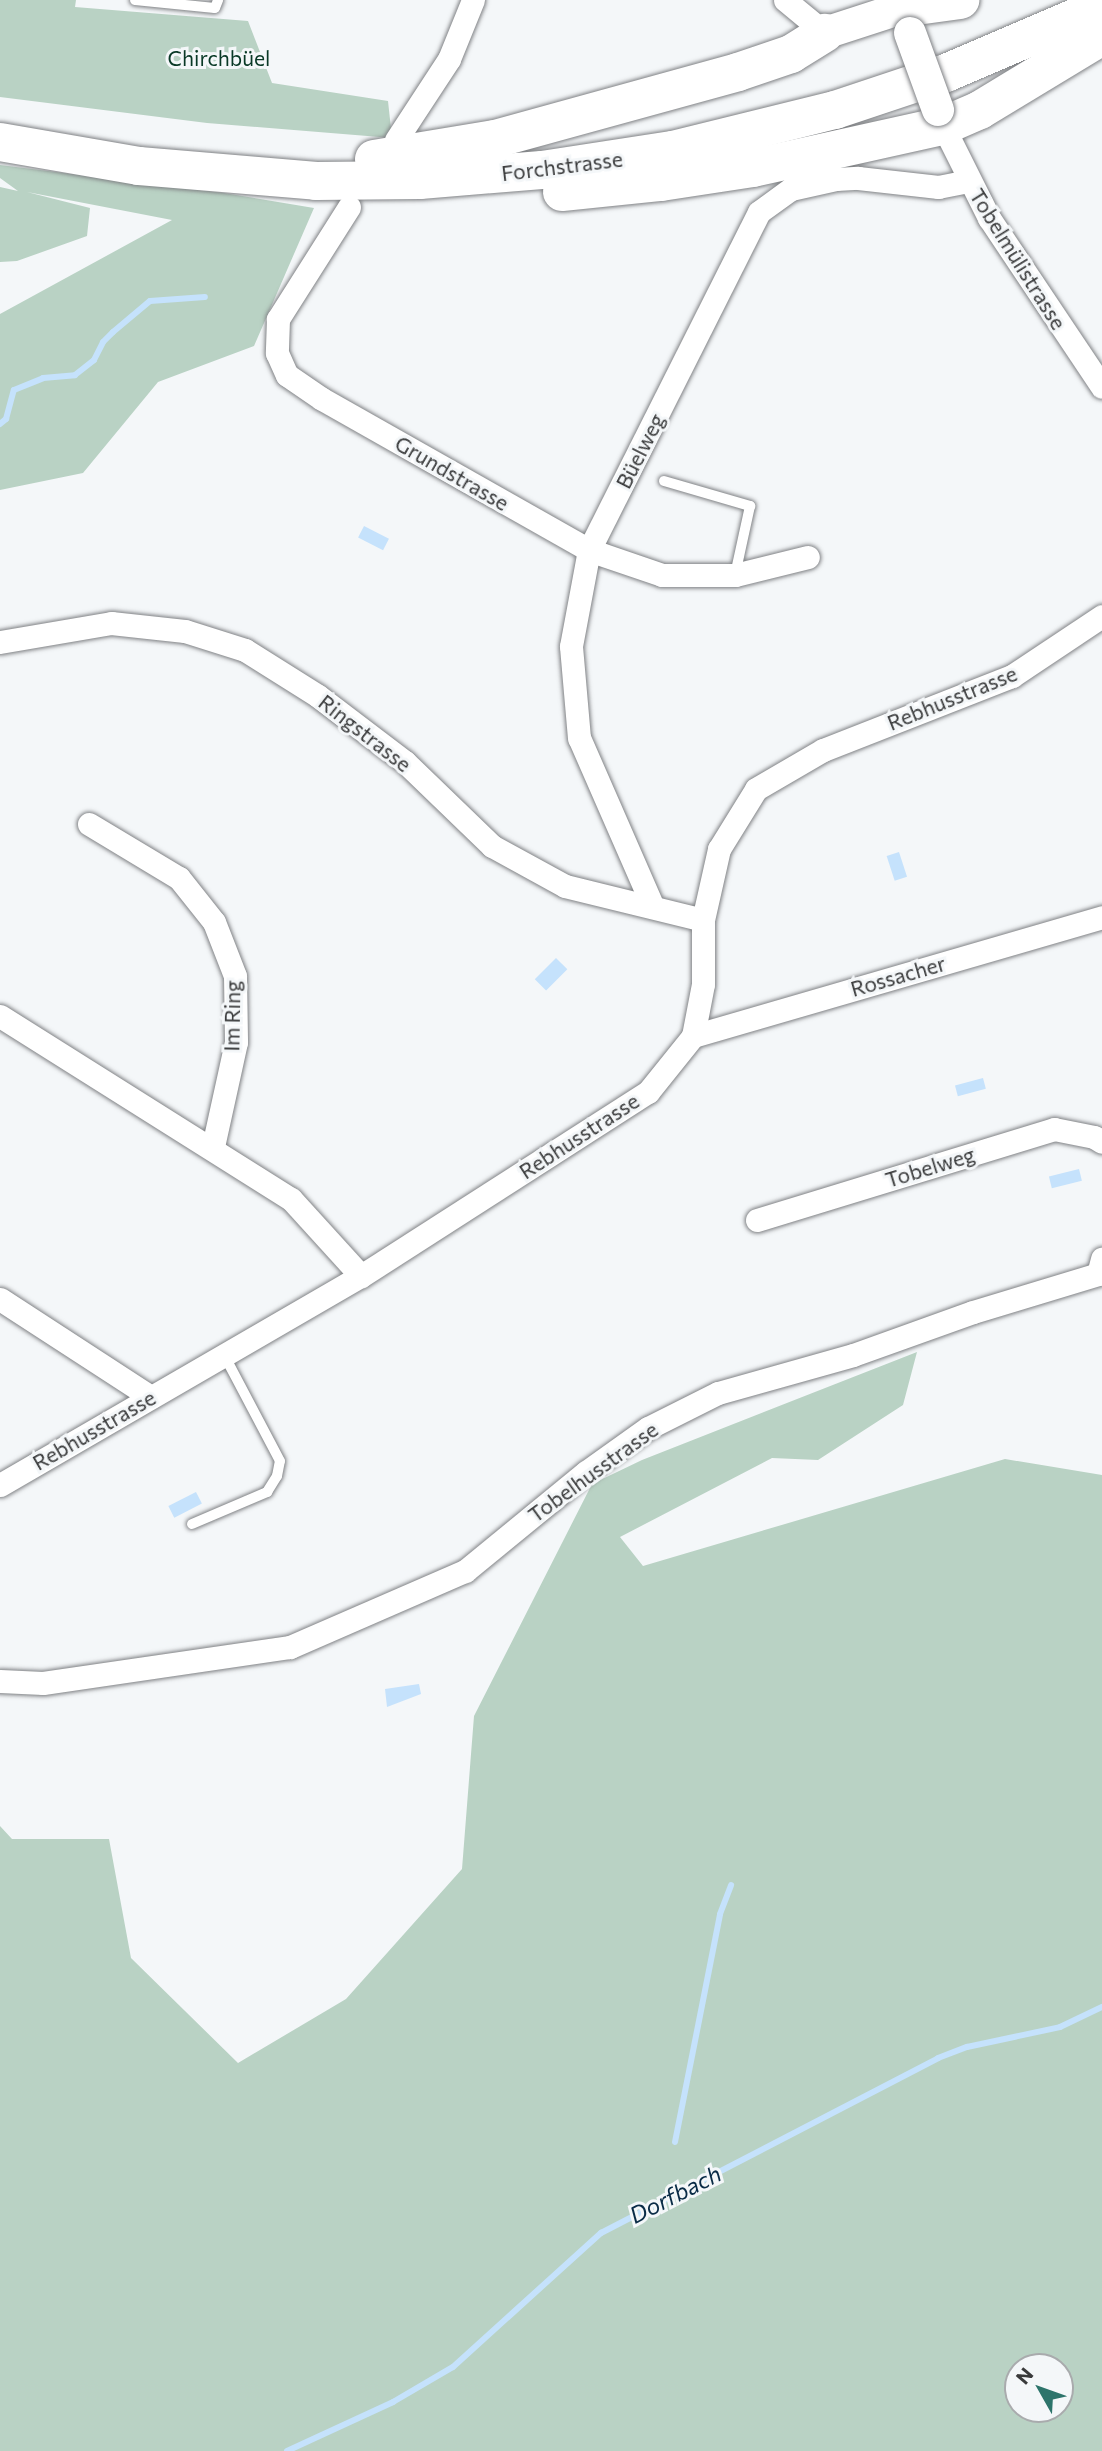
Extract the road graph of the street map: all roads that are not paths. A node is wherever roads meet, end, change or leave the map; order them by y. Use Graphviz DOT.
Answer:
graph roads {
  1 [pos="135,0"];
  2 [pos="473,0"];
  3 [pos="785,0"];
  4 [pos="960,0"];
  5 [pos="1079,0"];
  6 [pos="216,4"];
  7 [pos="1102,6"];
  8 [pos="904,14"];
  9 [pos="825,33"];
  10 [pos="1102,36"];
  11 [pos="940,118"];
  12 [pos="0,127"];
  13 [pos="396,140"];
  14 [pos="0,142"];
  15 [pos="968,181"];
  16 [pos="330,184"];
  17 [pos="1102,387"];
  18 [pos="664,481"];
  19 [pos="589,550"];
  20 [pos="808,557"];
  21 [pos="734,575"];
  22 [pos="1102,616"];
  23 [pos="0,642"];
  24 [pos="89,824"];
  25 [pos="653,907"];
  26 [pos="1102,917"];
  27 [pos="703,920"];
  28 [pos="0,1016"];
  29 [pos="693,1035"];
  30 [pos="1102,1142"];
  31 [pos="213,1147"];
  32 [pos="757,1220"];
  33 [pos="1101,1269"];
  34 [pos="361,1276"];
  35 [pos="0,1299"];
  36 [pos="224,1355"];
  37 [pos="151,1397"];
  38 [pos="0,1485"];
  39 [pos="192,1524"];
  40 [pos="0,1681"];
  1 -- 6 [label="lane"];
  2 -- 13 [label="street"];
  3 -- 9 [label="street"];
  4 -- 8 [label="highway"];
  5 -- 16 [label="highway, Forchstrasse"];
  7 -- 16 [label="highway, Forchstrasse"];
  8 -- 9 [label="street"];
  8 -- 11 [label="street, bridge"];
  9 -- 16 [label="highway"];
  10 -- 11 [label="highway"];
  11 -- 15 [label="street, Tobelmülistrasse"];
  11 -- 16 [label="highway"];
  12 -- 16 [label="highway, Forchstrasse"];
  14 -- 16 [label="highway, Forchstrasse"];
  15 -- 17 [label="street, Tobelmülistrasse"];
  15 -- 19 [label="street, Büelweg"];
  16 -- 19 [label="street, Grundstrasse"];
  18 -- 21 [label="lane"];
  19 -- 21 [label="street, Grundstrasse"];
  19 -- 25 [label="street, Büelweg"];
  20 -- 21 [label="street, Grundstrasse"];
  22 -- 27 [label="street, Rebhusstrasse"];
  23 -- 25 [label="street, Ringstrasse"];
  24 -- 31 [label="street, Im Ring"];
  25 -- 27 [label="street, Ringstrasse"];
  26 -- 29 [label="street, Rossacher"];
  27 -- 29 [label="street, Rebhusstrasse"];
  28 -- 31 [label="street"];
  29 -- 34 [label="street, Rebhusstrasse"];
  30 -- 32 [label="street, Tobelweg"];
  31 -- 34 [label="street"];
  33 -- 40 [label="street, Tobelhusstrasse"];
  34 -- 36 [label="street, Rebhusstrasse"];
  35 -- 37 [label="street"];
  36 -- 37 [label="street, Rebhusstrasse"];
  36 -- 39 [label="lane"];
  37 -- 38 [label="street, Rebhusstrasse"];
}
